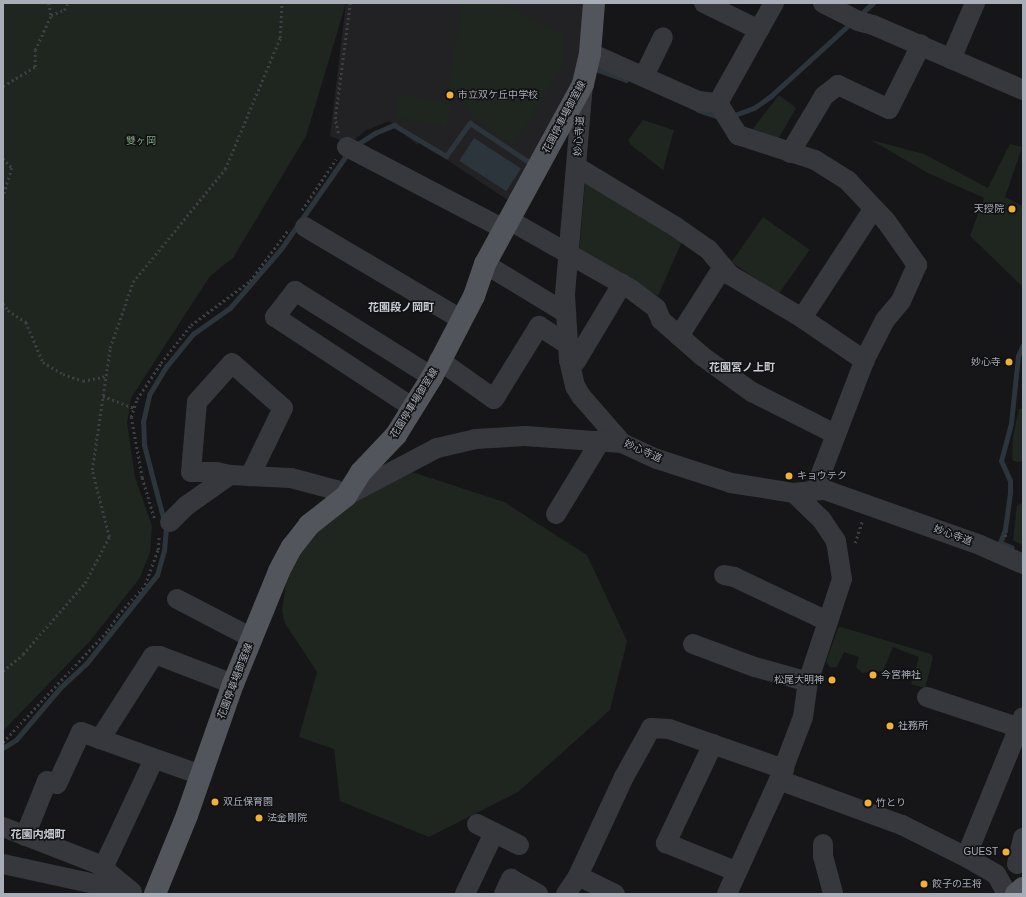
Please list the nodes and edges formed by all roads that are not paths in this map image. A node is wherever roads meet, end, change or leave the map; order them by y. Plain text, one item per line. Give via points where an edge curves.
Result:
1 (594, 3) edge
2 (704, 3) edge
3 (774, 3) edge
4 (823, 3) edge
5 (975, 3) edge
6 (759, 30) junction
7 (663, 37) dead end
8 (921, 45) junction
9 (951, 59) junction
10 (587, 67) junction
11 (644, 76) junction
12 (1023, 90) edge
13 (724, 113) junction
14 (350, 149) road end
15 (790, 153) junction
16 (577, 167) junction
17 (874, 208) junction
18 (299, 222) road end
19 (507, 225) junction
20 (570, 256) junction
21 (486, 264) junction
22 (723, 266) junction
23 (622, 284) junction
24 (566, 313) junction
25 (802, 318) junction
26 (462, 320) junction
27 (679, 336) junction
28 (367, 337) junction
29 (568, 351) junction
30 (865, 361) junction
31 (349, 365) junction
32 (436, 369) junction
33 (412, 407) junction
34 (835, 434) junction
35 (601, 440) junction
36 (622, 443) junction
37 (230, 475) junction
38 (250, 476) junction
39 (815, 489) junction
40 (794, 493) junction
41 (346, 496) junction
42 (556, 514) dead end
43 (162, 526) road end
44 (1023, 564) edge
45 (724, 575) dead end
46 (177, 599) dead end
47 (827, 621) junction
48 (252, 638) junction
49 (693, 644) dead end
50 (808, 682) junction
51 (234, 684) junction
52 (927, 697) dead end
53 (1022, 725) edge
54 (100, 738) junction
55 (713, 744) junction
56 (154, 759) junction
57 (781, 774) junction
58 (201, 775) junction
59 (3, 827) edge
60 (25, 836) junction
61 (1023, 838) edge
62 (824, 844) dead end
63 (519, 845) dead end
64 (966, 857) junction
65 (3, 864) edge
66 (1017, 864) dead end
67 (103, 868) junction
68 (736, 871) junction
69 (578, 876) junction
70 (1023, 888) edge
71 (135, 893) edge
72 (155, 894) edge
73 (465, 894) edge
74 (504, 894) edge
75 (538, 894) edge
76 (566, 894) edge
77 (615, 894) edge
78 (727, 894) edge
79 (833, 894) edge
80 (1007, 894) edge
81 (1016, 894) edge

1 - 10 main road, 花園停車場御室線
2 - 6 street
3 - 6 street
4 - 8 street via 852,18
5 - 9 street
6 - 13 street
7 - 11 street
8 - 9 street
8 - 15 street via 889,109 838,85 824,96
9 - 12 street
10 - 11 street
10 - 16 street, 妙心寺道
10 - 19 main road, 花園停車場御室線
11 - 13 street
13 - 15 street via 738,135
14 - 19 street
15 - 17 street via 815,160 848,181
16 - 20 street, 妙心寺道
16 - 22 street via 676,227 708,249
17 - 25 street
17 - 30 street via 907,248 917,265 901,301 885,320
18 - 26 street
19 - 20 street
19 - 21 main road, 花園停車場御室線
20 - 23 street
20 - 24 street, 妙心寺道
21 - 24 street
21 - 26 main road, 花園停車場御室線
22 - 25 street via 730,274
22 - 27 street
23 - 27 street via 656,308 661,320
23 - 29 street via 576,360
24 - 29 street, 妙心寺道
25 - 30 street
26 - 32 main road, 花園停車場御室線
27 - 34 street via 752,392
28 - 31 street
28 - 31 street via 295,291 276,317
28 - 32 street
29 - 32 street via 562,341 540,326 494,399
29 - 36 street, 妙心寺道 via 575,386
30 - 34 street
31 - 33 street
32 - 33 main road, 花園停車場御室線
33 - 41 main road, 花園停車場御室線 via 396,435 361,472
34 - 39 street
35 - 36 street
35 - 41 street via 506,437 451,444 408,462
35 - 42 street
36 - 40 street, 妙心寺道 via 657,459 732,483
37 - 38 street
37 - 38 street via 191,472 197,402 232,363 283,408
37 - 43 street
38 - 41 street via 291,478 336,490
39 - 40 street, 妙心寺道
39 - 44 street, 妙心寺道 via 868,503
40 - 47 street via 822,520 836,541 841,559 842,579
41 - 48 main road, 花園停車場御室線 via 310,525 292,547 265,601
45 - 47 street via 734,577
46 - 48 street
47 - 50 street
48 - 51 main road, 花園停車場御室線
49 - 50 street via 755,668
50 - 57 street via 803,717
51 - 54 street via 160,656 153,656
51 - 58 main road, 花園停車場御室線
52 - 53 street
53 - 64 street
54 - 56 street
54 - 60 street via 81,732 57,784 47,781
55 - 57 street
55 - 68 street via 666,843
55 - 69 street via 669,729 651,728 624,777
56 - 58 street
56 - 67 street
57 - 64 street via 902,825
57 - 68 street
58 - 72 main road, 花園停車場御室線
59 - 60 street
60 - 67 street
61 - 66 street
62 - 79 street via 823,856
63 - 73 street via 485,829
64 - 80 street via 996,874
65 - 71 street
67 - 71 street
68 - 78 street
69 - 76 street
69 - 77 street
70 - 81 main road
74 - 75 street via 511,880

